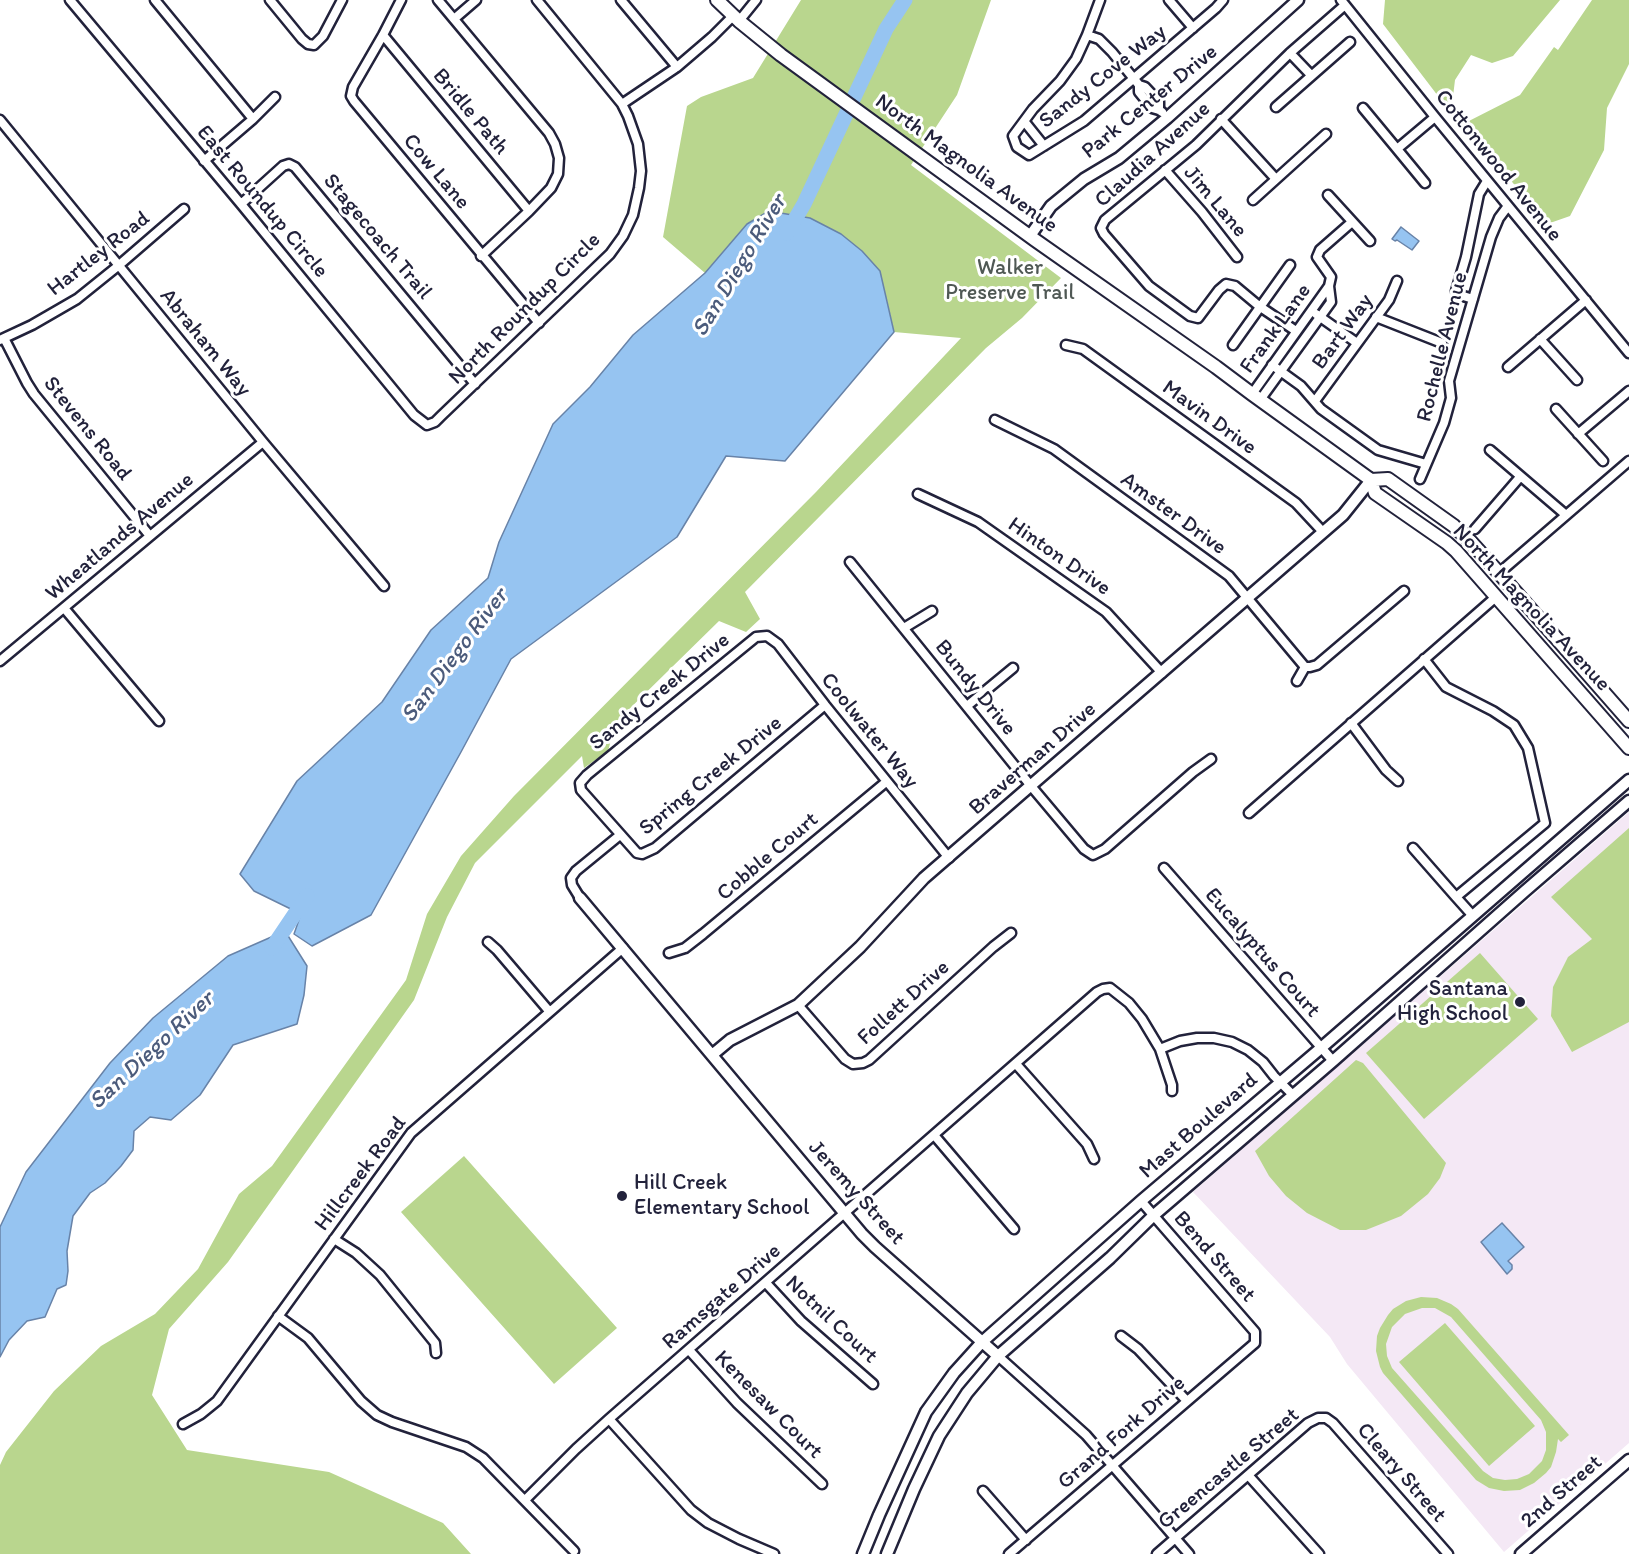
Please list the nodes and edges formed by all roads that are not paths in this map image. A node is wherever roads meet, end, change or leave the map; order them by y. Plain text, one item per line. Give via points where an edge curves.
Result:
1 (70, 0) edge
2 (155, 0) edge
3 (270, 0) edge
4 (342, 0) edge
5 (401, 0) edge
6 (438, 0) edge
7 (476, 0) edge
8 (537, 0) edge
9 (621, 0) edge
10 (717, 0) edge
11 (756, 0) edge
12 (1100, 0) edge
13 (1169, 0) edge
14 (1223, 0) edge
15 (1298, 0) edge
16 (1343, 3) edge
17 (736, 18) junction
18 (454, 19) junction
19 (1193, 28) junction
20 (383, 35) junction
21 (1087, 36) junction
22 (1350, 42) dead end
23 (1290, 53) junction
24 (677, 67) junction
25 (1311, 75) junction
26 (1136, 82) junction
27 (275, 97) dead end
28 (622, 104) junction
29 (1276, 106) dead end
30 (1363, 108) dead end
31 (1163, 114) junction
32 (1435, 117) junction
33 (253, 119) junction
34 (1221, 119) junction
35 (0, 120) edge
36 (1024, 121) junction
37 (1326, 134) dead end
38 (1044, 146) junction
39 (1398, 149) junction
40 (204, 161) junction
41 (1165, 170) junction
42 (1275, 178) junction
43 (1487, 181) junction
44 (1425, 183) dead end
45 (1328, 195) dead end
46 (1253, 200) dead end
47 (241, 204) junction
48 (1508, 206) junction
49 (184, 209) dead end
50 (529, 211) junction
51 (1352, 222) junction
52 (1030, 236) junction
53 (1370, 241) dead end
54 (481, 256) junction
55 (1237, 257) dead end
56 (1290, 265) dead end
57 (118, 266) junction
58 (1396, 281) dead end
59 (1329, 286) junction
60 (1473, 299) junction
61 (1586, 300) junction
62 (1259, 306) junction
63 (1311, 310) junction
64 (1320, 316) junction
65 (1376, 317) junction
66 (539, 323) junction
67 (1296, 331) junction
68 (2, 339) edge
69 (1540, 339) junction
70 (1357, 343) junction
71 (1442, 343) dead end
72 (1066, 345) dead end
73 (1233, 345) dead end
74 (1629, 353) edge
75 (1272, 365) junction
76 (1508, 367) dead end
77 (1280, 371) junction
78 (1577, 380) dead end
79 (475, 384) junction
80 (1629, 391) edge
81 (1256, 397) junction
82 (1315, 401) junction
83 (1556, 409) dead end
84 (995, 420) dead end
85 (427, 425) joint
86 (1578, 434) junction
87 (263, 442) junction
88 (1490, 450) dead end
89 (1629, 461) edge
90 (1603, 462) dead end
91 (1426, 464) junction
92 (1520, 477) junction
93 (1420, 479) dead end
94 (1371, 480) junction
95 (918, 494) dead end
96 (1566, 515) junction
97 (1475, 529) dead end
98 (1323, 532) junction
99 (150, 536) junction
100 (1447, 543) junction
101 (850, 562) dead end
102 (1499, 573) junction
103 (384, 586) dead end
104 (1404, 591) dead end
105 (1497, 596) junction
106 (1248, 599) junction
107 (64, 608) junction
108 (932, 610) dead end
109 (904, 628) junction
110 (756, 638) joint
111 (1424, 659) junction
112 (0, 661) edge
113 (1305, 666) junction
114 (1013, 668) dead end
115 (1162, 673) junction
116 (1297, 681) dead end
117 (825, 705) junction
118 (967, 706) junction
119 (159, 721) dead end
120 (1629, 721) edge
121 (1351, 723) junction
122 (1629, 748) edge
123 (1211, 759) dead end
124 (1629, 780) edge
125 (1398, 781) dead end
126 (886, 782) junction
127 (1031, 786) junction
128 (1629, 801) edge
129 (1249, 813) dead end
130 (620, 835) junction
131 (1413, 848) dead end
132 (949, 858) junction
133 (1164, 868) dead end
134 (1456, 897) junction
135 (580, 898) joint
136 (1473, 916) junction
137 (1011, 933) dead end
138 (488, 942) dead end
139 (623, 948) junction
140 (669, 953) dead end
141 (798, 1005) junction
142 (549, 1011) junction
143 (1322, 1048) junction
144 (1160, 1049) junction
145 (712, 1055) junction
146 (1333, 1061) junction
147 (1016, 1064) junction
148 (1280, 1082) junction
149 (1172, 1091) dead end
150 (1293, 1095) junction
151 (934, 1135) junction
152 (1094, 1159) dead end
153 (1142, 1201) junction
154 (844, 1214) junction
155 (1154, 1215) junction
156 (1014, 1229) dead end
157 (334, 1239) junction
158 (766, 1283) junction
159 (278, 1316) junction
160 (1121, 1336) dead end
161 (1256, 1338) joint
162 (982, 1342) junction
163 (689, 1350) junction
164 (436, 1353) dead end
165 (998, 1356) junction
166 (873, 1384) dead end
167 (1187, 1401) junction
168 (1326, 1418) joint
169 (609, 1419) junction
170 (183, 1424) dead end
171 (1629, 1460) edge
172 (1113, 1465) junction
173 (1248, 1475) junction
174 (822, 1484) dead end
175 (983, 1491) dead end
176 (525, 1500) junction
177 (1175, 1538) junction
178 (1026, 1540) junction
179 (574, 1551) dead end
180 (774, 1554) edge
181 (863, 1554) edge
182 (887, 1554) edge
183 (1009, 1554) edge
184 (1157, 1554) edge
185 (1189, 1554) edge
186 (1319, 1554) edge
187 (1448, 1554) edge
188 (1521, 1554) edge

1 - 40 street, East Roundup Circle
2 - 33 street
3 - 4 street via 302,39 314,45
5 - 20 street
6 - 18 street
7 - 18 street
8 - 28 street, North Roundup Circle
9 - 24 street
10 - 17 main road, North Magnolia Avenue
11 - 17 street
12 - 21 street
13 - 19 street
14 - 19 street, Sandy Cove Way
15 - 31 street, Park Center Drive
16 - 23 street, Claudia Avenue
16 - 32 street, Cottonwood Avenue
17 - 24 street
17 - 52 main road, North Magnolia Avenue
18 - 50 street via 555,144 558,174 551,188
19 - 26 street, Sandy Cove Way
20 - 50 street, Bridle Path
20 - 54 street, Cow Lane via 351,96
21 - 26 street via 1099,39
21 - 36 street via 1060,81
22 - 25 street
23 - 25 street
23 - 34 street, Claudia Avenue
24 - 28 street
25 - 29 street
26 - 31 street via 1159,102
26 - 38 street, Sandy Cove Way
27 - 33 street
28 - 66 street, North Roundup Circle via 638,144 641,171 633,215 610,254
30 - 39 street
31 - 52 street, Park Center Drive via 1119,158 1084,179 1051,206
32 - 39 street
32 - 43 street, Cottonwood Avenue
33 - 40 street
34 - 41 street, Claudia Avenue
34 - 42 street
35 - 57 street, Abraham Way
36 - 38 street
36 - 38 street, Sandy Cove Way via 1013,136 1017,147 1029,155
37 - 42 street
39 - 44 street
40 - 47 street, East Roundup Circle
41 - 55 street, Jim Lane
41 - 62 street, Claudia Avenue via 1105,220 1101,228 1104,234 1149,286 1190,316 1198,318 1226,284 1235,286
42 - 46 street
43 - 48 street, Cottonwood Avenue
43 - 60 street via 1479,194 1456,291
45 - 51 street
47 - 79 street, Stagecoach Trail via 283,166 295,167
47 - 85 street, East Roundup Circle via 414,415
48 - 60 street, Rochelle Avenue via 1491,237
48 - 61 street, Cottonwood Avenue
49 - 57 street, Hartley Road
50 - 54 street
51 - 53 street
51 - 59 street, Frank Lane via 1317,256 1331,277
52 - 81 main road, North Magnolia Avenue
54 - 66 street, Cow Lane
56 - 62 street
57 - 68 street, Hartley Road via 77,298
57 - 87 street, Abraham Way
58 - 65 street, Bart Way via 1389,300
59 - 63 street, Frank Lane
59 - 64 street, Frank Lane via 1331,302
60 - 91 street, Rochelle Avenue via 1449,381 1451,398 1444,423
61 - 69 street
61 - 74 street, Cottonwood Avenue
62 - 67 street, Claudia Avenue
62 - 73 street
63 - 64 street
63 - 67 street, Frank Lane
64 - 70 street
64 - 77 street, Frank Lane
65 - 70 street, Bart Way
65 - 71 street
66 - 79 street, North Roundup Circle
67 - 75 street, Frank Lane
68 - 99 street, Stevens Road via 34,394
69 - 76 street
69 - 78 street
70 - 82 street, Bart Way
72 - 98 street, Mavin Drive via 1083,349 1296,503
75 - 77 street
75 - 81 street, Frank Lane
77 - 81 street, Frank Lane
77 - 82 street
79 - 85 street, North Roundup Circle
80 - 86 street
81 - 94 main road, North Magnolia Avenue
82 - 91 street via 1378,450
83 - 86 street
84 - 106 street, Amster Drive via 1061,454 1229,576
86 - 90 street
87 - 99 street, Wheatlands Avenue
87 - 103 street, Abraham Way
88 - 92 street
89 - 96 street
91 - 93 street, Rochelle Avenue
92 - 96 street
92 - 97 street
94 - 98 street, Braverman Drive via 1343,515
94 - 100 main road, North Magnolia Avenue via 1375,493
94 - 102 main road, North Magnolia Avenue via 1388,479 1418,499 1472,542
95 - 115 street, Hinton Drive via 978,522 1106,612
96 - 102 street
98 - 106 street, Braverman Drive
99 - 107 street, Wheatlands Avenue
100 - 102 main road via 1457,544 1490,576
100 - 105 main road, North Magnolia Avenue
101 - 109 street, Bundy Drive
102 - 120 main road, North Magnolia Avenue
104 - 113 street via 1317,665
105 - 111 street
105 - 122 main road, North Magnolia Avenue
106 - 113 street, Amster Drive
106 - 115 street, Braverman Drive
107 - 112 street, Wheatlands Avenue
107 - 119 street
108 - 109 street
109 - 118 street, Bundy Drive
110 - 117 street, Coolwater Way via 767,636 778,644
110 - 130 street, Sandy Creek Drive via 580,783 581,790
111 - 121 street
111 - 134 street via 1446,687 1514,725 1528,748 1545,823
113 - 116 street
114 - 118 street
115 - 127 street, Braverman Drive
117 - 126 street, Coolwater Way
117 - 130 street, Spring Creek Drive via 655,848 637,853
118 - 127 street, Bundy Drive
121 - 125 street
121 - 129 street
123 - 127 street, Bundy Drive via 1093,855
124 - 136 street, Mast Boulevard
126 - 132 street, Coolwater Way
126 - 140 street, Cobble Court via 703,934 685,948
127 - 132 street, Braverman Drive
128 - 146 street, Mast Boulevard
130 - 135 street, Jeremy Street via 571,878
131 - 134 street
132 - 141 street, Braverman Drive
133 - 143 street, Eucalyptus Court
134 - 136 street
135 - 139 street, Jeremy Street
136 - 143 street, Mast Boulevard
137 - 141 street, Follett Drive via 862,1063 853,1064 845,1059
138 - 142 street
139 - 142 street, Hillcreek Road
139 - 145 street, Jeremy Street
141 - 145 street, Braverman Drive via 730,1040
142 - 157 street, Hillcreek Road via 411,1133
143 - 146 street, Eucalyptus Court
143 - 148 street, Mast Boulevard
144 - 147 street, Ramsgate Drive via 1129,1003 1110,988 1103,988
144 - 148 street via 1197,1038 1232,1042 1263,1062
144 - 149 street
145 - 154 street, Jeremy Street
146 - 150 street, Mast Boulevard
147 - 151 street, Ramsgate Drive
147 - 152 street via 1087,1144
148 - 150 street
148 - 153 street, Mast Boulevard
150 - 155 street, Mast Boulevard
151 - 154 street, Ramsgate Drive
151 - 156 street
153 - 155 street, Bend Street
153 - 162 street, Mast Boulevard
154 - 158 street, Ramsgate Drive
154 - 162 street, Jeremy Street via 875,1247
155 - 161 street, Bend Street via 1255,1332
155 - 165 street, Mast Boulevard
157 - 159 street, Hillcreek Road
157 - 164 street via 380,1275 435,1343
158 - 163 street, Ramsgate Drive
158 - 166 street, Notnil Court via 801,1321
159 - 170 street, Hillcreek Road via 217,1401
159 - 176 street via 308,1338 377,1415 466,1447 483,1458
160 - 167 street
161 - 167 street, Grand Fork Drive via 1248,1350
162 - 165 street, Jeremy Street
162 - 181 street, Mast Boulevard via 926,1412
163 - 169 street, Ramsgate Drive
163 - 174 street, Kenesaw Court via 736,1403
165 - 172 street, Jeremy Street via 1086,1435
165 - 182 street, Mast Boulevard via 939,1436
167 - 172 street, Grand Fork Drive
168 - 173 street, Greencastle Street via 1308,1423
168 - 187 street, Cleary Street
169 - 176 street, Ramsgate Drive
169 - 180 street via 691,1510 708,1523
171 - 188 street, 2nd Street
172 - 177 street, Jeremy Street
172 - 178 street, Grand Fork Drive
173 - 177 street, Greencastle Street
173 - 186 street
175 - 178 street
176 - 179 street
177 - 184 street, Greencastle Street
177 - 185 street, Jeremy Street
178 - 183 street, Grand Fork Drive

